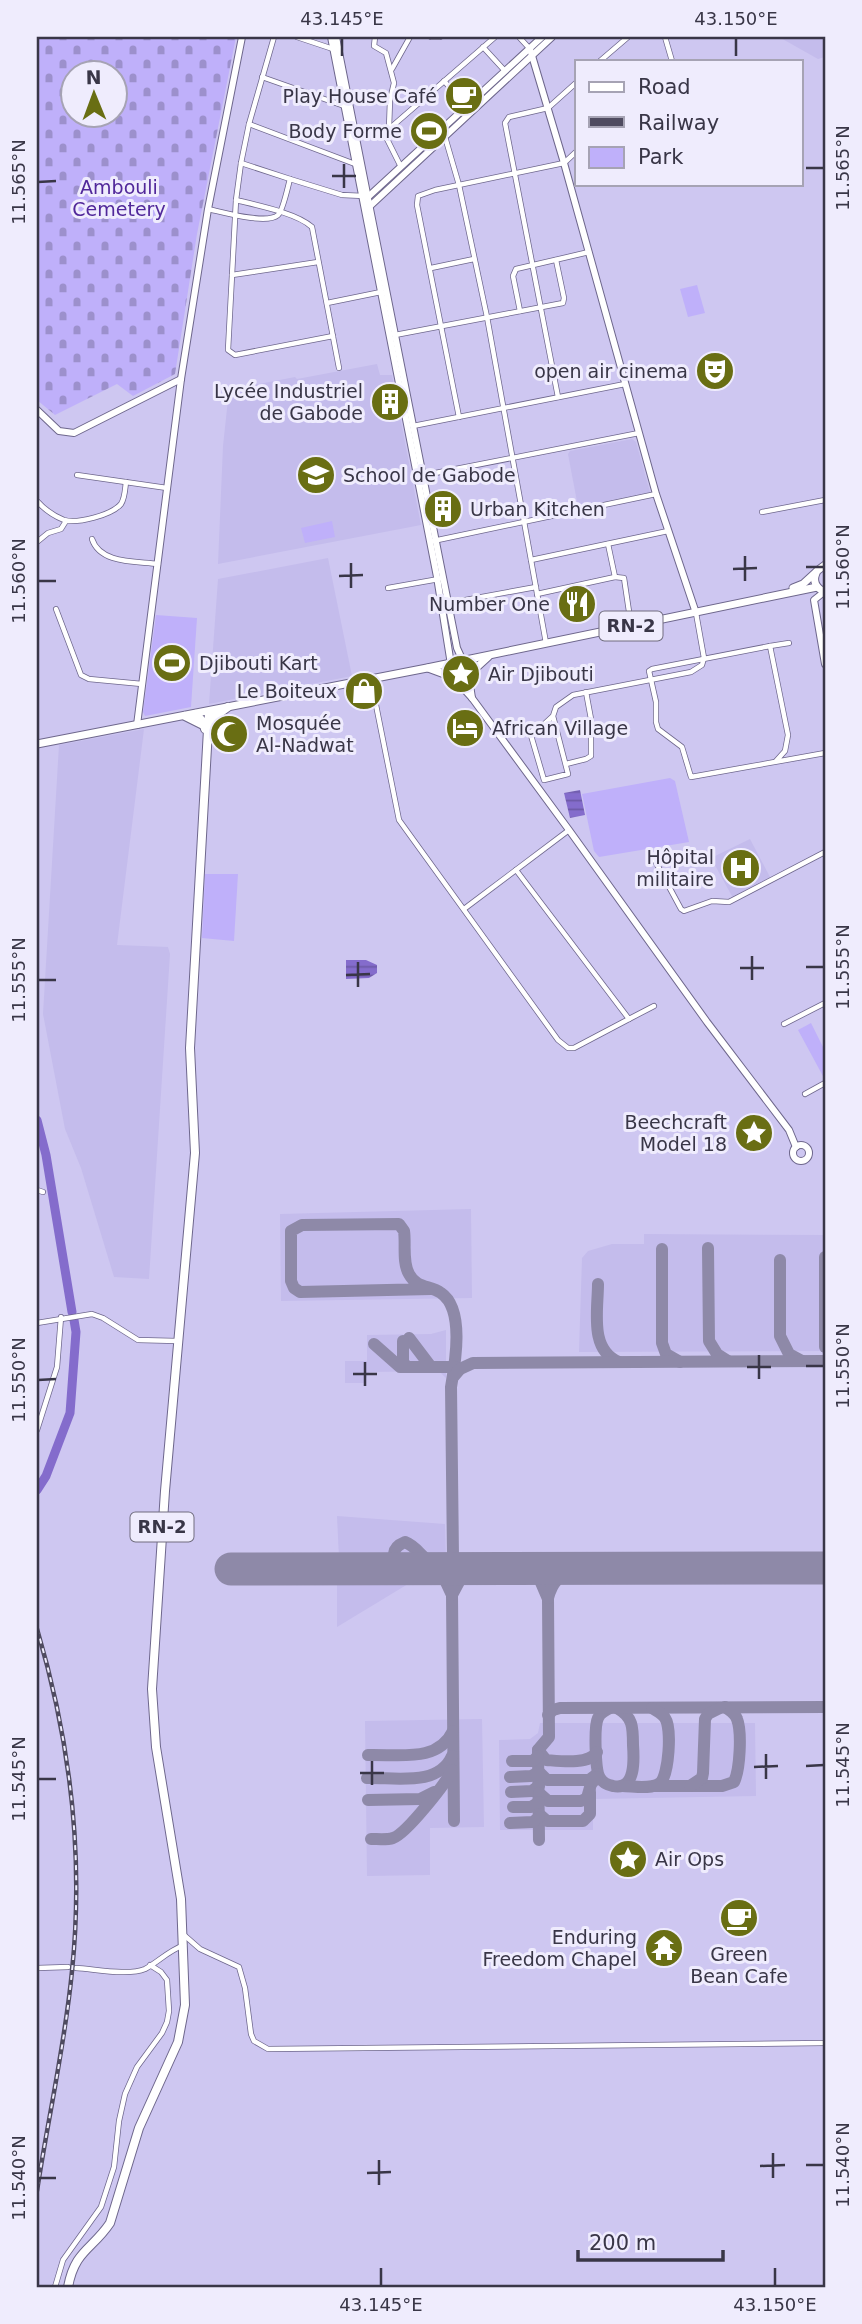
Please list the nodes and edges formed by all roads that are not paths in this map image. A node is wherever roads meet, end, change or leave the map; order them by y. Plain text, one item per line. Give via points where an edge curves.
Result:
1 (242, 37) edge
2 (274, 37) edge
3 (297, 37) edge
4 (334, 37) edge
5 (375, 37) edge
6 (410, 37) edge
7 (431, 37) edge
8 (440, 37) edge
9 (495, 37) edge
10 (519, 37) edge
11 (542, 37) edge
12 (552, 37) edge
13 (628, 37) edge
14 (665, 37) edge
15 (483, 47) junction
16 (335, 50) junction
17 (531, 52) junction
18 (601, 60) edge
19 (671, 60) edge
20 (391, 70) junction
21 (506, 72) junction
22 (262, 77) junction
23 (444, 81) junction
24 (575, 84) edge
25 (468, 107) junction
26 (348, 108) junction
27 (548, 108) junction
28 (249, 124) junction
29 (389, 129) junction
30 (444, 133) junction
31 (575, 153) edge
32 (241, 163) junction
33 (564, 163) junction
34 (355, 164) junction
35 (401, 168) junction
36 (515, 174) junction
37 (290, 179) junction
38 (366, 183) junction
39 (459, 185) junction
40 (377, 189) junction
41 (360, 195) junction
42 (369, 197) junction
43 (236, 200) junction
44 (366, 205) junction
45 (208, 209) junction
46 (280, 213) junction
47 (235, 215) junction
48 (589, 252) junction
49 (474, 259) junction
50 (556, 260) junction
51 (318, 262) junction
52 (533, 264) junction
53 (431, 268) junction
54 (232, 275) junction
55 (383, 291) junction
56 (327, 303) junction
57 (541, 307) junction
58 (520, 311) junction
59 (487, 317) junction
60 (442, 326) junction
61 (394, 335) junction
62 (333, 336) junction
63 (339, 368) dead end
64 (181, 379) junction
65 (625, 384) junction
66 (558, 397) junction
67 (504, 408) junction
68 (37, 410) edge
69 (458, 417) junction
70 (409, 427) junction
71 (639, 433) junction
72 (513, 459) junction
73 (77, 475) dead end
74 (419, 476) junction
75 (126, 482) junction
76 (167, 488) junction
77 (656, 494) junction
78 (825, 499) edge
79 (37, 501) edge
80 (762, 512) dead end
81 (66, 521) junction
82 (525, 522) junction
83 (668, 531) junction
84 (93, 540) dead end
85 (432, 541) junction
86 (37, 542) edge
87 (608, 544) junction
88 (531, 560) junction
89 (158, 564) junction
90 (825, 565) edge
91 (815, 573) junction
92 (615, 577) junction
93 (440, 578) junction
94 (536, 587) junction
95 (388, 588) dead end
96 (819, 590) edge
97 (537, 594) junction
98 (771, 597) junction
99 (815, 597) joint
100 (449, 603) junction
101 (57, 609) dead end
102 (696, 613) junction
103 (825, 615) edge
104 (817, 621) junction
105 (631, 626) junction
106 (546, 643) junction
107 (789, 643) dead end
108 (771, 646) junction
109 (491, 654) junction
110 (704, 659) junction
111 (462, 661) junction
112 (451, 663) junction
113 (825, 664) edge
114 (427, 668) junction
115 (370, 679) junction
116 (470, 680) junction
117 (650, 680) junction
118 (457, 682) junction
119 (143, 684) junction
120 (586, 692) junction
121 (472, 698) junction
122 (228, 707) junction
123 (209, 712) junction
124 (196, 714) junction
125 (186, 716) junction
126 (553, 716) junction
127 (137, 725) junction
128 (206, 733) junction
129 (37, 743) edge
130 (825, 753) edge
131 (776, 761) junction
132 (566, 764) junction
133 (569, 830) junction
134 (825, 852) edge
135 (653, 857) dead end
136 (516, 870) junction
137 (464, 909) junction
138 (825, 1003) edge
139 (654, 1006) dead end
140 (629, 1018) junction
141 (784, 1024) dead end
142 (825, 1083) edge
143 (805, 1094) dead end
144 (789, 1130) junction
145 (806, 1146) junction
146 (796, 1147) junction
147 (37, 1190) edge
148 (43, 1192) dead end
149 (61, 1317) junction
150 (37, 1322) edge
151 (177, 1341) junction
152 (37, 1430) edge
153 (184, 1935) junction
154 (184, 1945) junction
155 (150, 1965) junction
156 (68, 1967) dead end
157 (37, 1968) edge
158 (76, 1968) dead end
159 (825, 2043) edge
160 (55, 2287) edge
161 (68, 2287) edge

1 - 45 street
2 - 22 street
3 - 16 street
4 - 16 street
5 - 20 street via 374,46 386,53
6 - 20 street
7 - 8 street
9 - 15 street
10 - 17 street
11 - 17 street
12 - 17 street
13 - 18 street
14 - 19 street
15 - 21 street
15 - 23 street
16 - 26 street
17 - 21 street
17 - 27 street
17 - 30 street
20 - 29 street
21 - 25 street
22 - 26 street
22 - 28 street
23 - 25 street
23 - 29 street
24 - 27 street
25 - 30 street
26 - 34 street
26 - 38 street
27 - 33 street
27 - 36 street via 506,119
28 - 32 street
28 - 34 street
29 - 35 street via 387,139
30 - 35 street
30 - 39 street
30 - 44 street
31 - 33 street
32 - 37 street
32 - 43 street
33 - 36 street
33 - 48 street
34 - 41 street
35 - 40 street
36 - 39 street
36 - 52 street
37 - 41 street via 342,195
37 - 46 street
38 - 40 street
38 - 42 street
39 - 49 street
39 - 53 street via 422,194 417,200
40 - 42 street
41 - 42 street
41 - 44 street
42 - 44 street
43 - 46 street
43 - 47 street
44 - 55 street
45 - 47 street
45 - 64 street
46 - 47 street via 270,218
46 - 51 street via 310,224
47 - 54 street
48 - 50 street
48 - 65 street
49 - 53 street
49 - 59 street
50 - 52 street
50 - 57 street via 564,301
51 - 54 street
51 - 56 street
52 - 57 street
52 - 58 street via 514,272
53 - 60 street
54 - 62 street via 231,354
55 - 56 street
55 - 61 street
55 - 70 street
56 - 62 street
57 - 58 street
57 - 66 street
58 - 59 street
59 - 60 street
59 - 67 street
60 - 61 street
60 - 69 street
61 - 70 street
62 - 63 street
64 - 68 street via 74,433 59,431
64 - 76 street
65 - 66 street
65 - 71 street
66 - 67 street
67 - 69 street
67 - 72 street
69 - 70 street
70 - 74 street
71 - 72 street
71 - 77 street
72 - 74 street
72 - 82 street
73 - 75 street
74 - 85 street
75 - 76 street
75 - 81 street via 123,500 113,511
76 - 89 street
77 - 82 street
77 - 83 street
78 - 80 street
79 - 81 street
81 - 86 street via 61,529
82 - 85 street
82 - 88 street
83 - 87 street
83 - 102 street
84 - 89 street via 107,556
85 - 93 street
87 - 88 street
87 - 92 street
88 - 94 street
89 - 119 street
90 - 91 main road, RN-2
91 - 96 main road
91 - 98 main road, RN-2 via 803,584
92 - 97 street
92 - 105 street via 624,578
93 - 95 street
93 - 100 street
93 - 112 street
94 - 97 street
94 - 100 street
96 - 98 main road, RN-2
96 - 99 main road
97 - 106 street
98 - 102 main road, RN-2
99 - 104 street
100 - 111 street
101 - 119 street via 81,675
102 - 105 main road, RN-2
102 - 110 street
103 - 104 street
104 - 113 street
105 - 106 main road, RN-2
106 - 109 main road, RN-2
107 - 108 street
108 - 110 street
108 - 131 street via 788,735 785,751
109 - 111 main road, RN-2
109 - 116 main road
110 - 117 street via 691,672
110 - 117 street via 652,669
111 - 112 main road, RN-2
111 - 116 street
112 - 114 main road, RN-2
112 - 118 street
114 - 115 main road, RN-2
114 - 118 main road
115 - 122 main road, RN-2
115 - 137 street via 399,820
116 - 121 street
117 - 120 street
117 - 131 street via 658,729 682,747 691,777
118 - 121 street
119 - 127 street
120 - 126 street via 564,699
120 - 132 street via 591,756
121 - 133 street
122 - 123 main road, RN-2
122 - 128 highway via 214,717
123 - 124 main road
123 - 128 highway, RN-2
124 - 125 main road
124 - 128 highway
125 - 127 main road
125 - 128 highway via 200,722
126 - 132 street
126 - 132 street via 530,732 544,780 568,774
127 - 129 main road
128 - 151 highway, RN-2 via 190,1048 195,1153
130 - 131 street
133 - 136 street
133 - 144 street
134 - 135 street via 729,902 712,901 684,911
136 - 137 street
136 - 140 street
137 - 140 street via 562,1045 575,1048
138 - 141 street
139 - 140 street
142 - 143 street
144 - 145 street
144 - 146 street
145 - 146 street
145 - 146 street via 809,1155 802,1161 794,1157
147 - 148 street
149 - 150 street
149 - 151 street via 92,1314 138,1340
149 - 152 street via 57,1367
151 - 153 highway, RN-2 via 152,1689
153 - 154 highway, RN-2
153 - 159 street via 200,1949 239,1967 251,2034 268,2049
154 - 155 street
154 - 161 highway, RN-2 via 185,2005 178,2042 138,2128 110,2223 80,2255
155 - 158 street via 123,1972
155 - 160 street via 167,1980 167,2022 125,2094 114,2167 101,2207 63,2260
156 - 157 street

